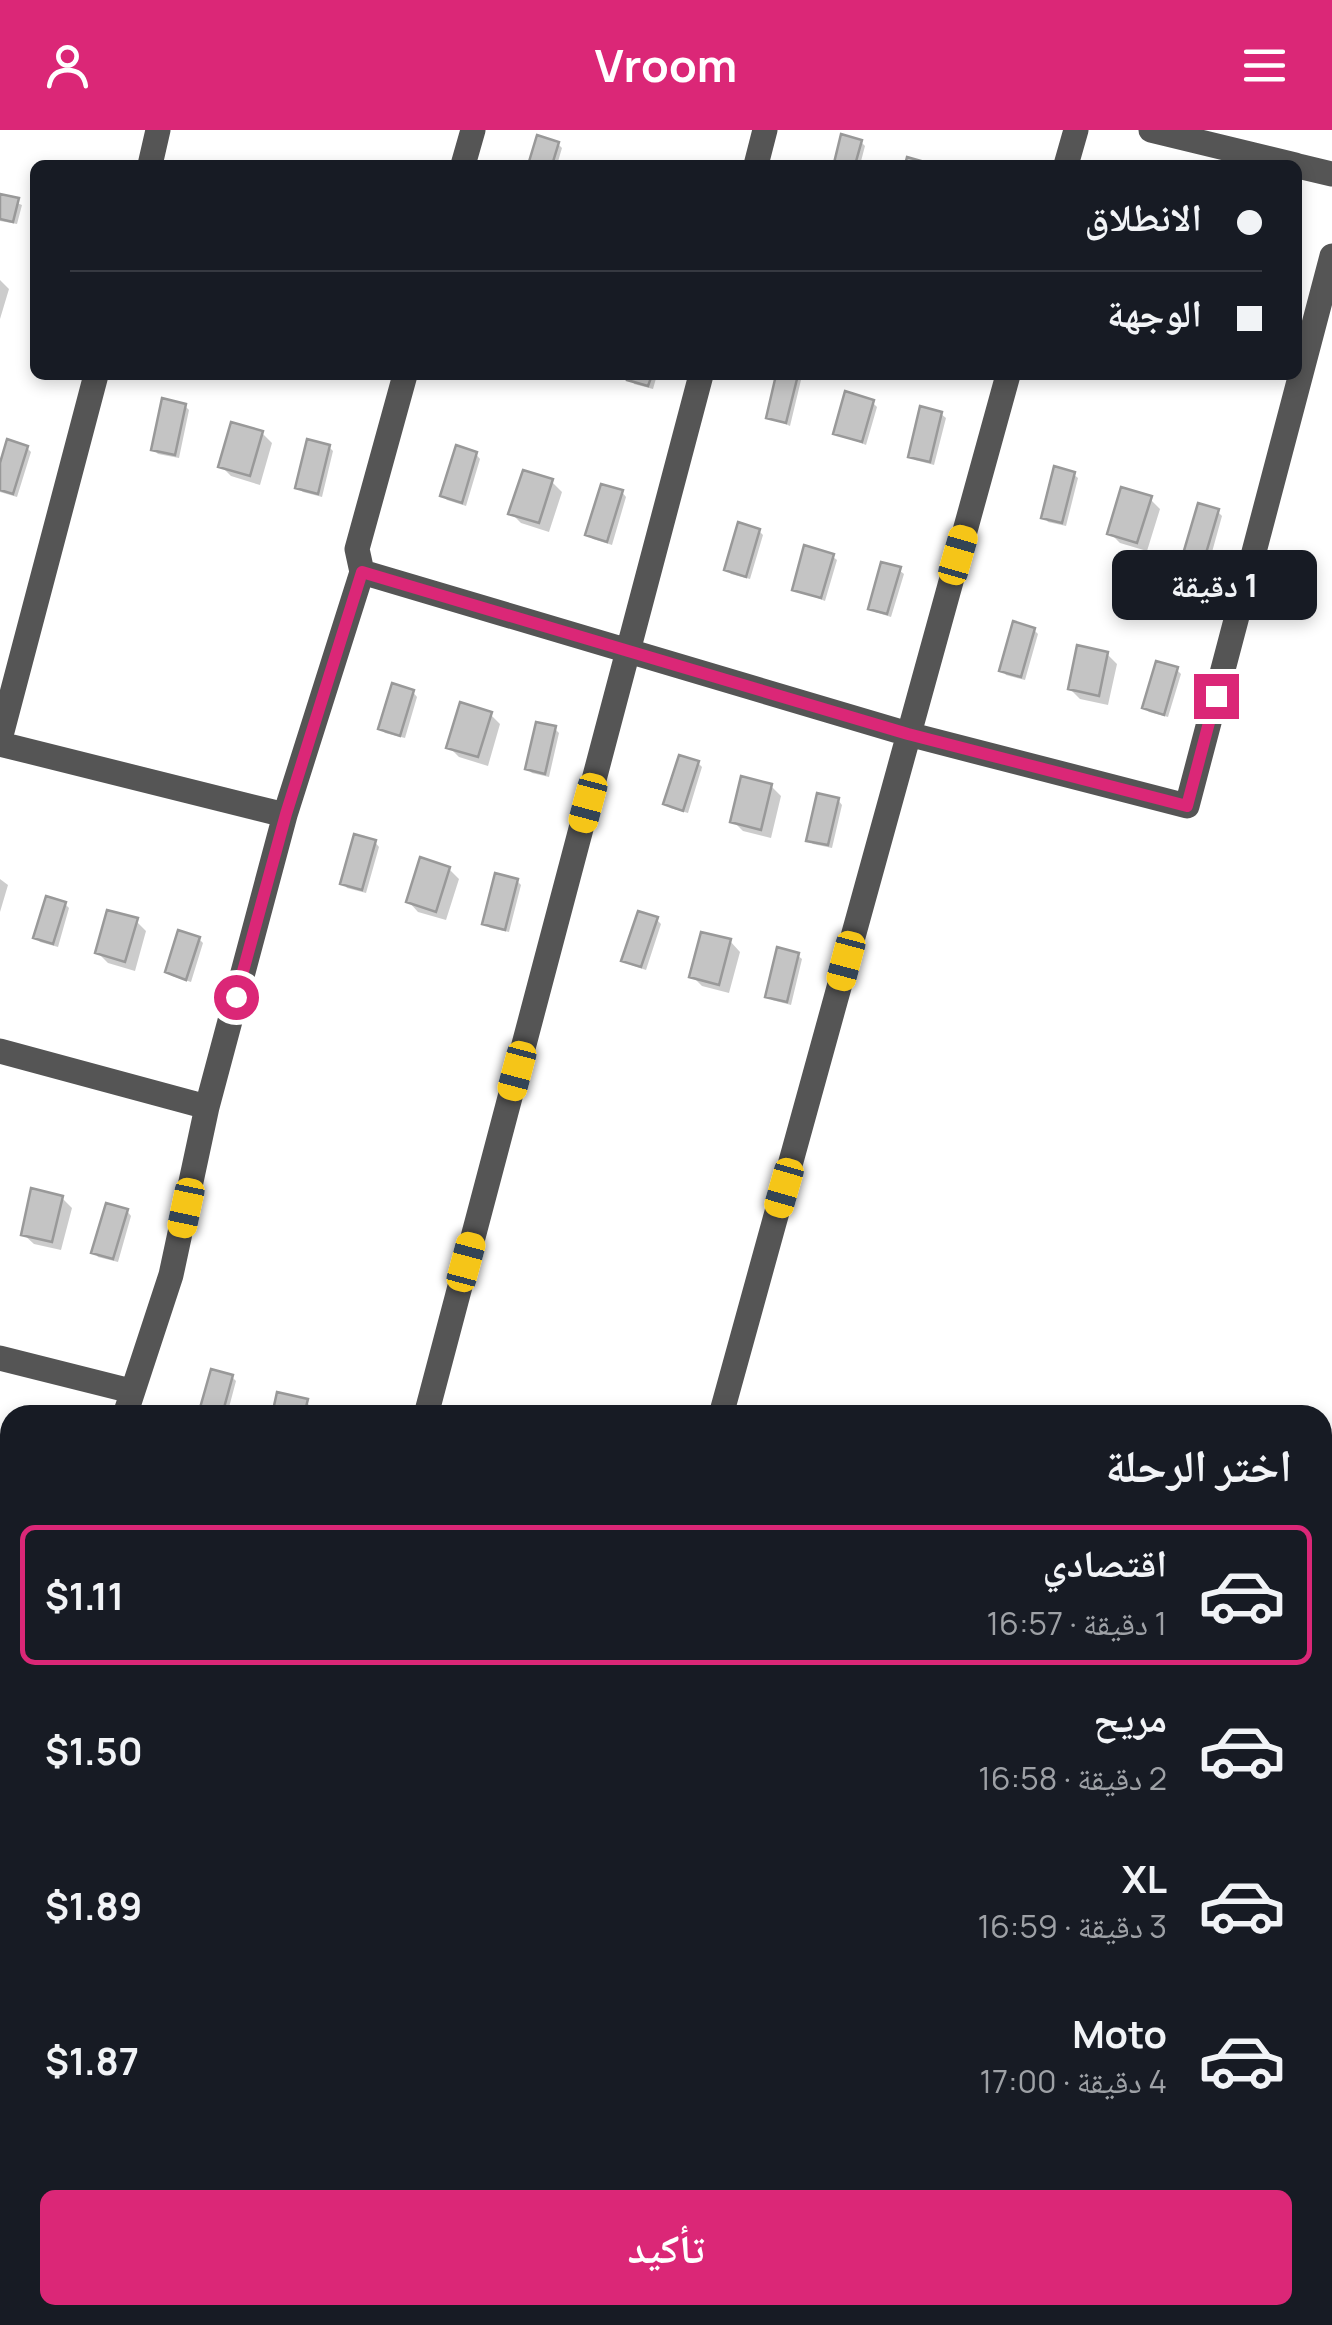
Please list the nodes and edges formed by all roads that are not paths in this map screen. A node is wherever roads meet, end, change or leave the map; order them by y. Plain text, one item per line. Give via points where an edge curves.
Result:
1 (158, 130) edge
2 (473, 130) edge
3 (765, 130) edge
4 (1076, 130) edge
5 (1152, 130) edge
6 (151, 160) edge
7 (465, 160) edge
8 (757, 160) edge
9 (1067, 160) edge
10 (1275, 160) edge
11 (1302, 166) edge
12 (1332, 174) edge
13 (1332, 256) edge
14 (1302, 370) edge
15 (95, 380) edge
16 (404, 380) edge
17 (700, 380) edge
18 (1007, 380) edge
19 (1299, 380) edge
20 (362, 572) junction
21 (628, 650) junction
22 (908, 734) junction
23 (0, 742) edge
24 (286, 814) junction
25 (0, 1052) edge
26 (207, 1107) junction
27 (0, 1358) edge
28 (128, 1403) edge
29 (429, 1405) edge
30 (724, 1405) edge

1 - 6 street
2 - 7 street
3 - 8 street
4 - 9 street
5 - 10 street
11 - 12 street
13 - 14 street
15 - 23 street
16 - 20 street via 357,548
17 - 21 street
18 - 22 street
19 - 22 street via 1187,806
20 - 21 street
20 - 24 street
21 - 22 street
21 - 29 street
22 - 30 street
23 - 24 street
24 - 26 street
25 - 26 street
26 - 28 street via 171,1275
27 - 28 street

